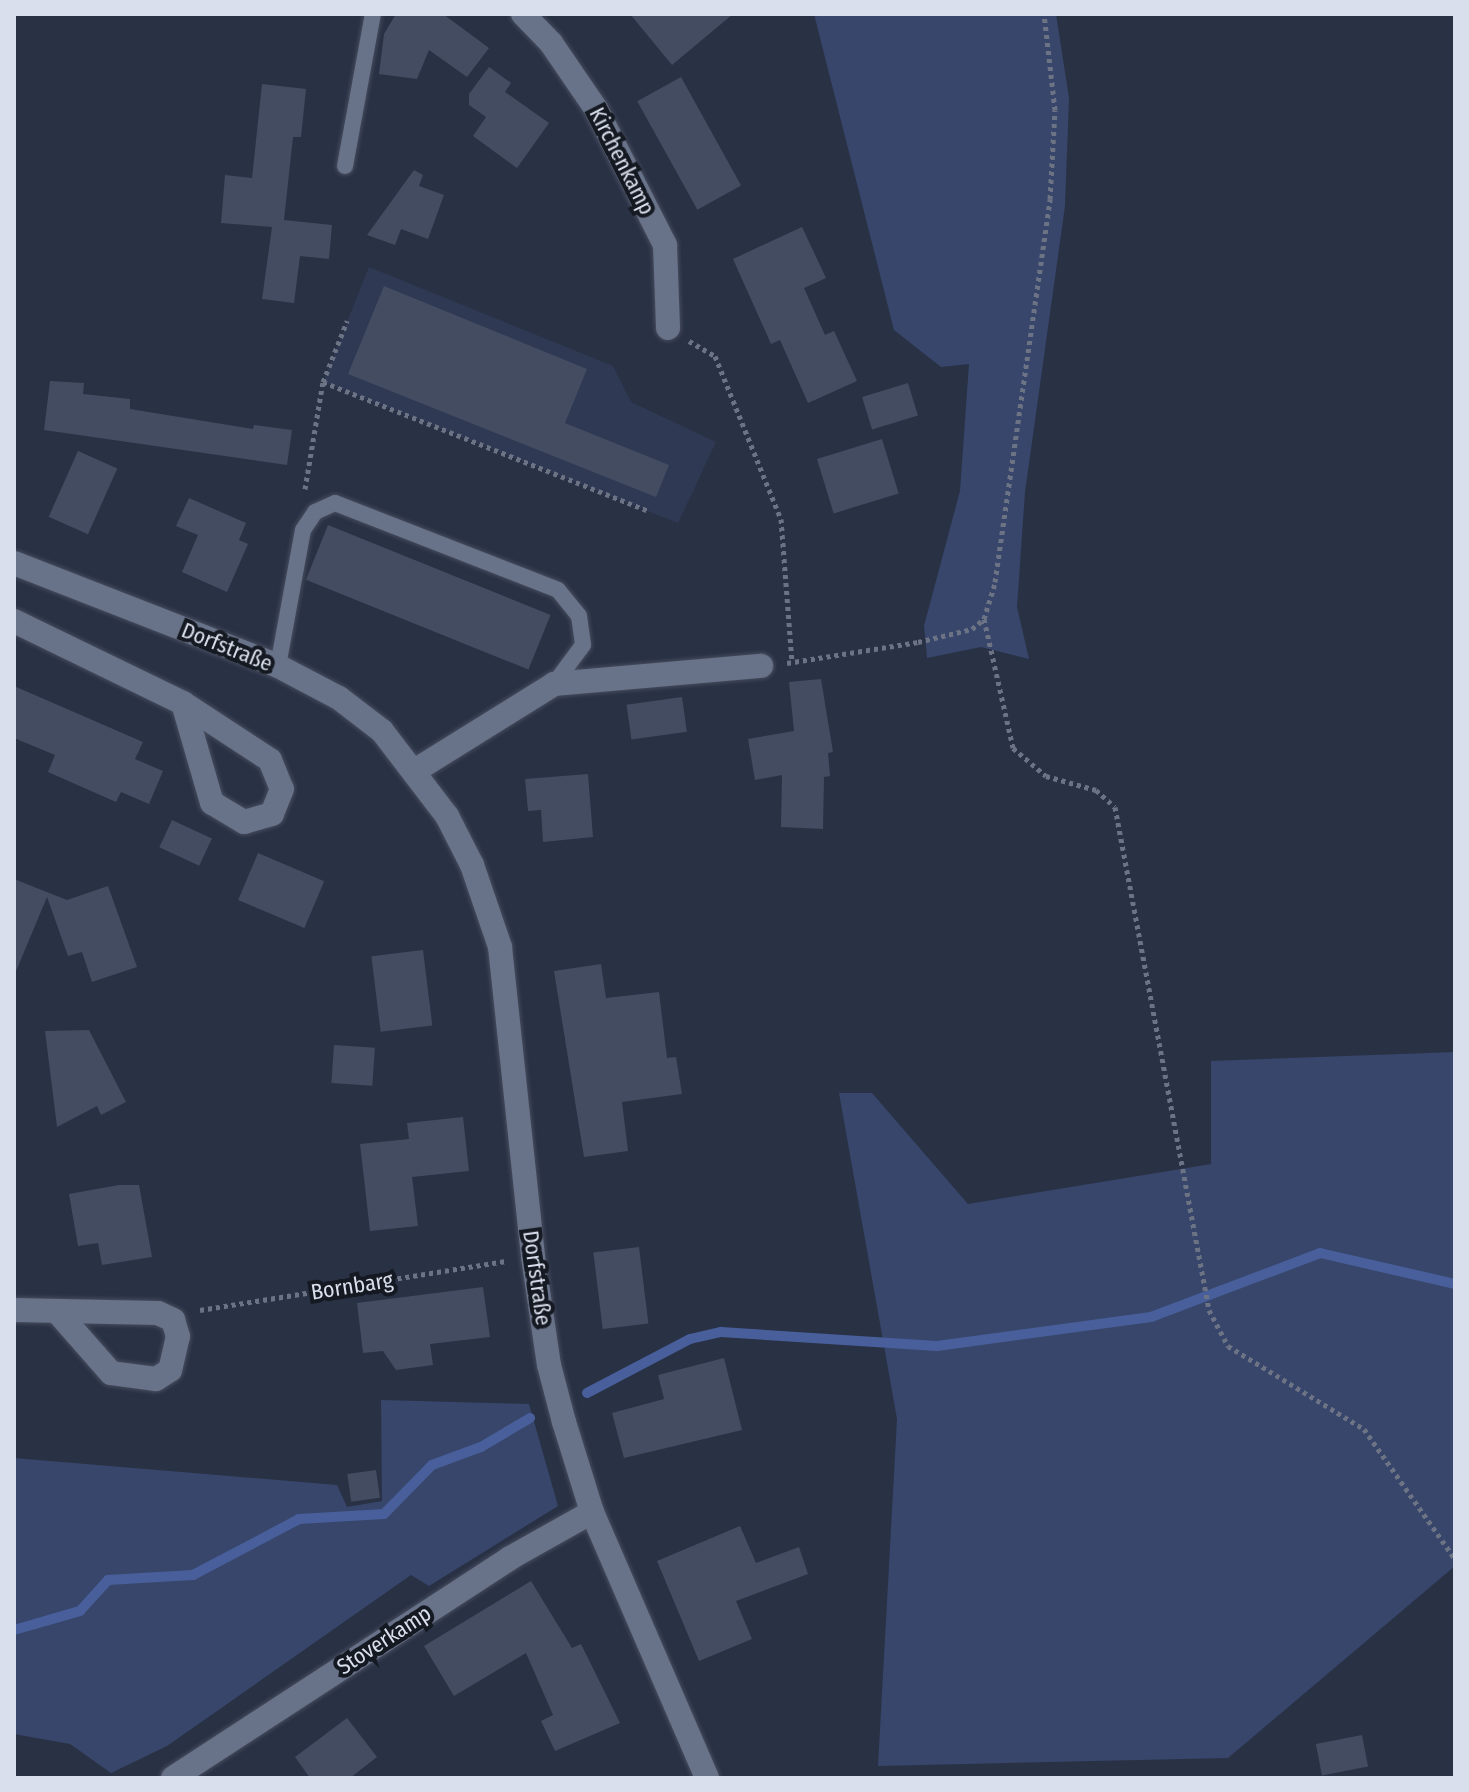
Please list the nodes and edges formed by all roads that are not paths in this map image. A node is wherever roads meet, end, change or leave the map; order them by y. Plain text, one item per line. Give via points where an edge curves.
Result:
1 (373, 14) edge
2 (523, 14) edge
3 (345, 166) dead end
4 (668, 328) road end
5 (14, 563) edge
6 (14, 621) edge
7 (278, 666) junction
8 (761, 666) road end
9 (554, 684) junction
10 (183, 703) junction
11 (416, 770) junction
12 (14, 1310) edge
13 (60, 1315) junction
14 (592, 1512) junction
15 (179, 1776) edge
16 (707, 1778) edge

1 - 3 lane
2 - 4 street, Kirchenkamp via 551,43 596,109 665,245
5 - 7 street, Dorfstraße
6 - 10 street
7 - 9 lane via 303,530 315,512 335,503 558,590 579,616 583,645
7 - 11 street, Dorfstraße via 339,698 382,731
8 - 9 street
9 - 11 street
10 - 10 street via 270,760 282,789 272,814 244,822 212,803
11 - 14 street, Dorfstraße via 472,865 500,947 549,1365
12 - 13 street
13 - 13 street via 111,1373 156,1379 170,1370 178,1336 173,1320 158,1313
14 - 15 street, Stoverkamp via 510,1558
14 - 16 street, Dorfstraße

